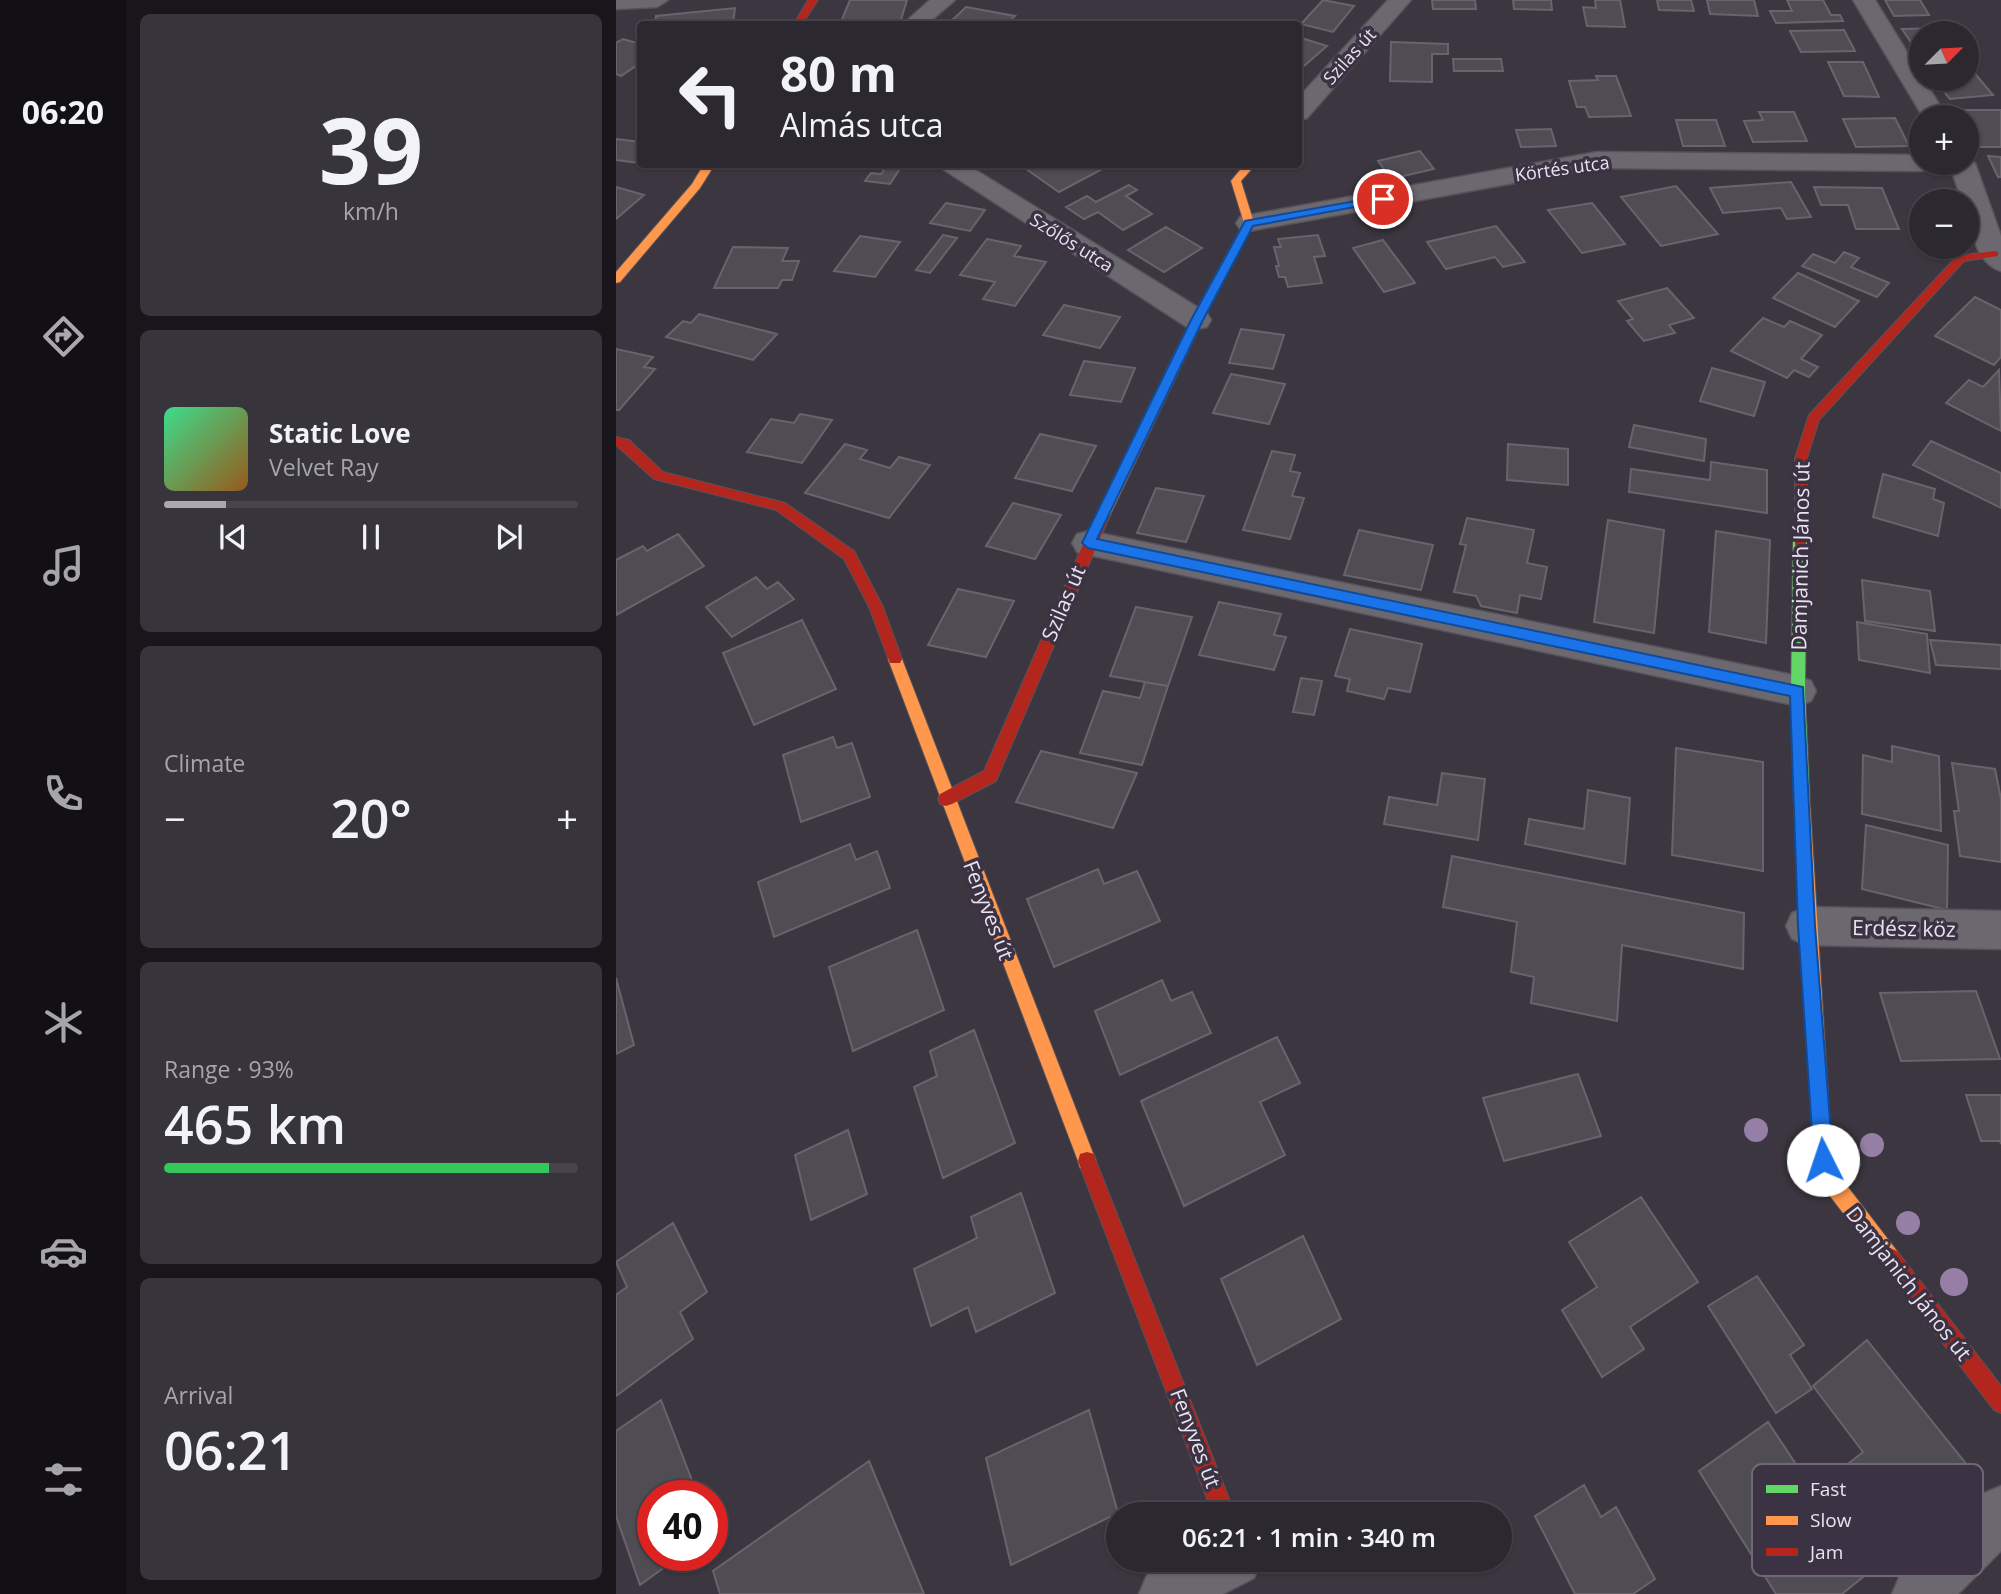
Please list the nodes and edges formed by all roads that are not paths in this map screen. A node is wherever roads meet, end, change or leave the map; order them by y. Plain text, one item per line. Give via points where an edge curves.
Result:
1 (657, 0) edge
2 (813, 0) edge
3 (944, 0) edge
4 (1400, 0) edge
5 (1864, 0) edge
6 (619, 4) edge
7 (801, 21) edge
8 (918, 21) edge
9 (1927, 105) edge
10 (1302, 109) edge
11 (1909, 163) edge
12 (707, 168) edge
13 (953, 168) edge
14 (1247, 168) edge
15 (1966, 175) edge
16 (1249, 223) junction
17 (1997, 258) edge
18 (616, 279) edge
19 (1197, 320) junction
20 (616, 441) edge
21 (1088, 543) junction
22 (1798, 691) junction
23 (946, 799) junction
24 (1807, 926) junction
25 (2001, 930) edge
26 (2001, 1403) edge
27 (1219, 1502) edge
28 (2001, 1513) edge
29 (1983, 1531) edge
30 (1209, 1572) edge
31 (1236, 1572) edge
32 (1937, 1576) edge
33 (1166, 1594) edge
34 (1238, 1594) edge
35 (1919, 1594) edge

1 - 6 street
2 - 7 street
3 - 8 street
4 - 10 street, Szilas út
5 - 9 street
11 - 16 street, Körtés utca via 1597,160
12 - 18 street
13 - 19 street, Szőlős utca
14 - 16 street via 1236,181
15 - 17 street, Damjanich János út
16 - 19 street, Szilas út
17 - 22 street, Damjanich János út via 1961,258 1813,418 1806,432 1801,458
19 - 21 street, Szilas út
20 - 23 street, Fenyves út via 659,476 780,506 849,555 877,607
21 - 22 street
21 - 23 street, Szilas út via 990,776
22 - 24 street, Damjanich János út
23 - 27 street, Fenyves út
24 - 25 street, Erdész köz
24 - 26 street, Damjanich János út via 1823,1160 1836,1189
28 - 29 street
30 - 33 street
31 - 34 street
32 - 35 street

